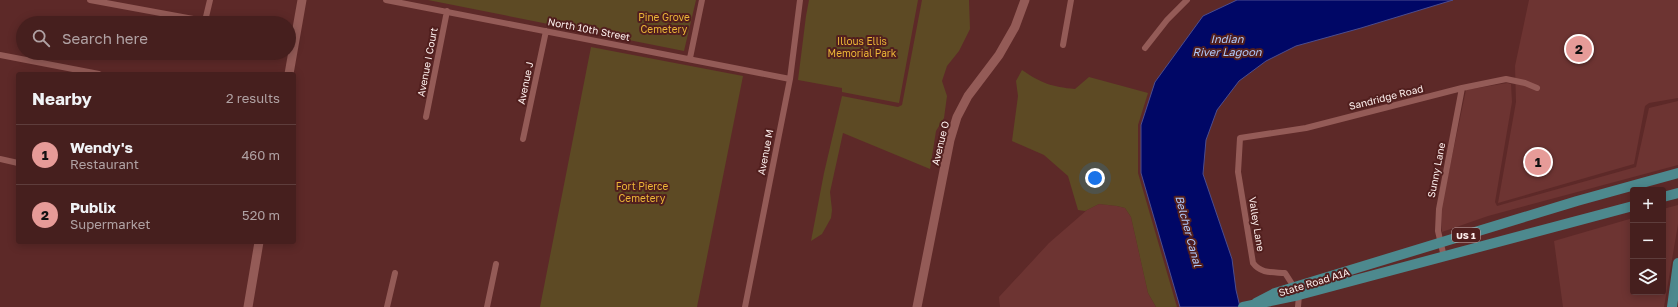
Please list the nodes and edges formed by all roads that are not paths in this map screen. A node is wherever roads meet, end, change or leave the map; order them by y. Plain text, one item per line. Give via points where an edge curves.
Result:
1 (90, 0) edge
2 (210, 0) edge
3 (302, 0) edge
4 (386, 0) edge
5 (702, 0) edge
6 (800, 0) edge
7 (1024, 0) edge
8 (1071, 0) edge
9 (1187, 0) edge
10 (109, 2) edge
11 (403, 2) edge
12 (447, 11) junction
13 (180, 16) edge
14 (206, 16) edge
15 (296, 22) edge
16 (546, 31) junction
17 (1063, 45) dead end
18 (1145, 48) dead end
19 (0, 55) edge
20 (16, 58) edge
21 (690, 58) junction
22 (26, 60) edge
23 (290, 60) edge
24 (89, 72) edge
25 (289, 72) edge
26 (790, 78) junction
27 (1462, 88) junction
28 (1537, 88) dead end
29 (426, 117) dead end
30 (1240, 138) joint
31 (523, 139) dead end
32 (0, 159) edge
33 (16, 163) edge
34 (1678, 173) edge
35 (1678, 192) edge
36 (1666, 196) edge
37 (1630, 207) edge
38 (1440, 243) junction
39 (259, 244) edge
40 (1444, 257) junction
41 (1678, 263) edge
42 (496, 264) dead end
43 (395, 273) dead end
44 (1296, 291) junction
45 (248, 307) edge
46 (387, 307) edge
47 (487, 307) edge
48 (745, 307) edge
49 (918, 307) edge
50 (1243, 307) edge
51 (1298, 307) edge
52 (1672, 307) edge

1 - 10 street
2 - 14 street
3 - 15 street
4 - 11 street, North 10th Street
5 - 21 street
6 - 26 street, Avenue M
7 - 49 street, Avenue O via 1014,27 999,55 968,96 957,117 950,140
8 - 17 street
9 - 18 street
10 - 13 street
11 - 12 street, North 10th Street
12 - 16 street, North 10th Street
12 - 29 street, Avenue I Court
16 - 21 street, North 10th Street
16 - 31 street, Avenue J
19 - 20 street
21 - 26 street, North 10th Street
22 - 24 street
23 - 25 street
26 - 48 street, Avenue M
27 - 28 street, Sandridge Road via 1506,79
27 - 30 street, Sandridge Road via 1306,128
27 - 38 street, Sunny Lane via 1439,209
30 - 44 street, Valley Lane via 1238,172 1253,263 1261,271 1284,273
32 - 33 street
34 - 38 main road, State Road A1A / US 1
35 - 36 main road
37 - 40 main road, State Road A1A / US 1
38 - 40 street, Sunny Lane
38 - 44 main road, State Road A1A / US 1
39 - 45 street
40 - 44 main road, State Road A1A / US 1
41 - 52 main road
42 - 47 street
43 - 46 street
44 - 50 main road, State Road A1A / US 1 via 1277,301
44 - 51 street

